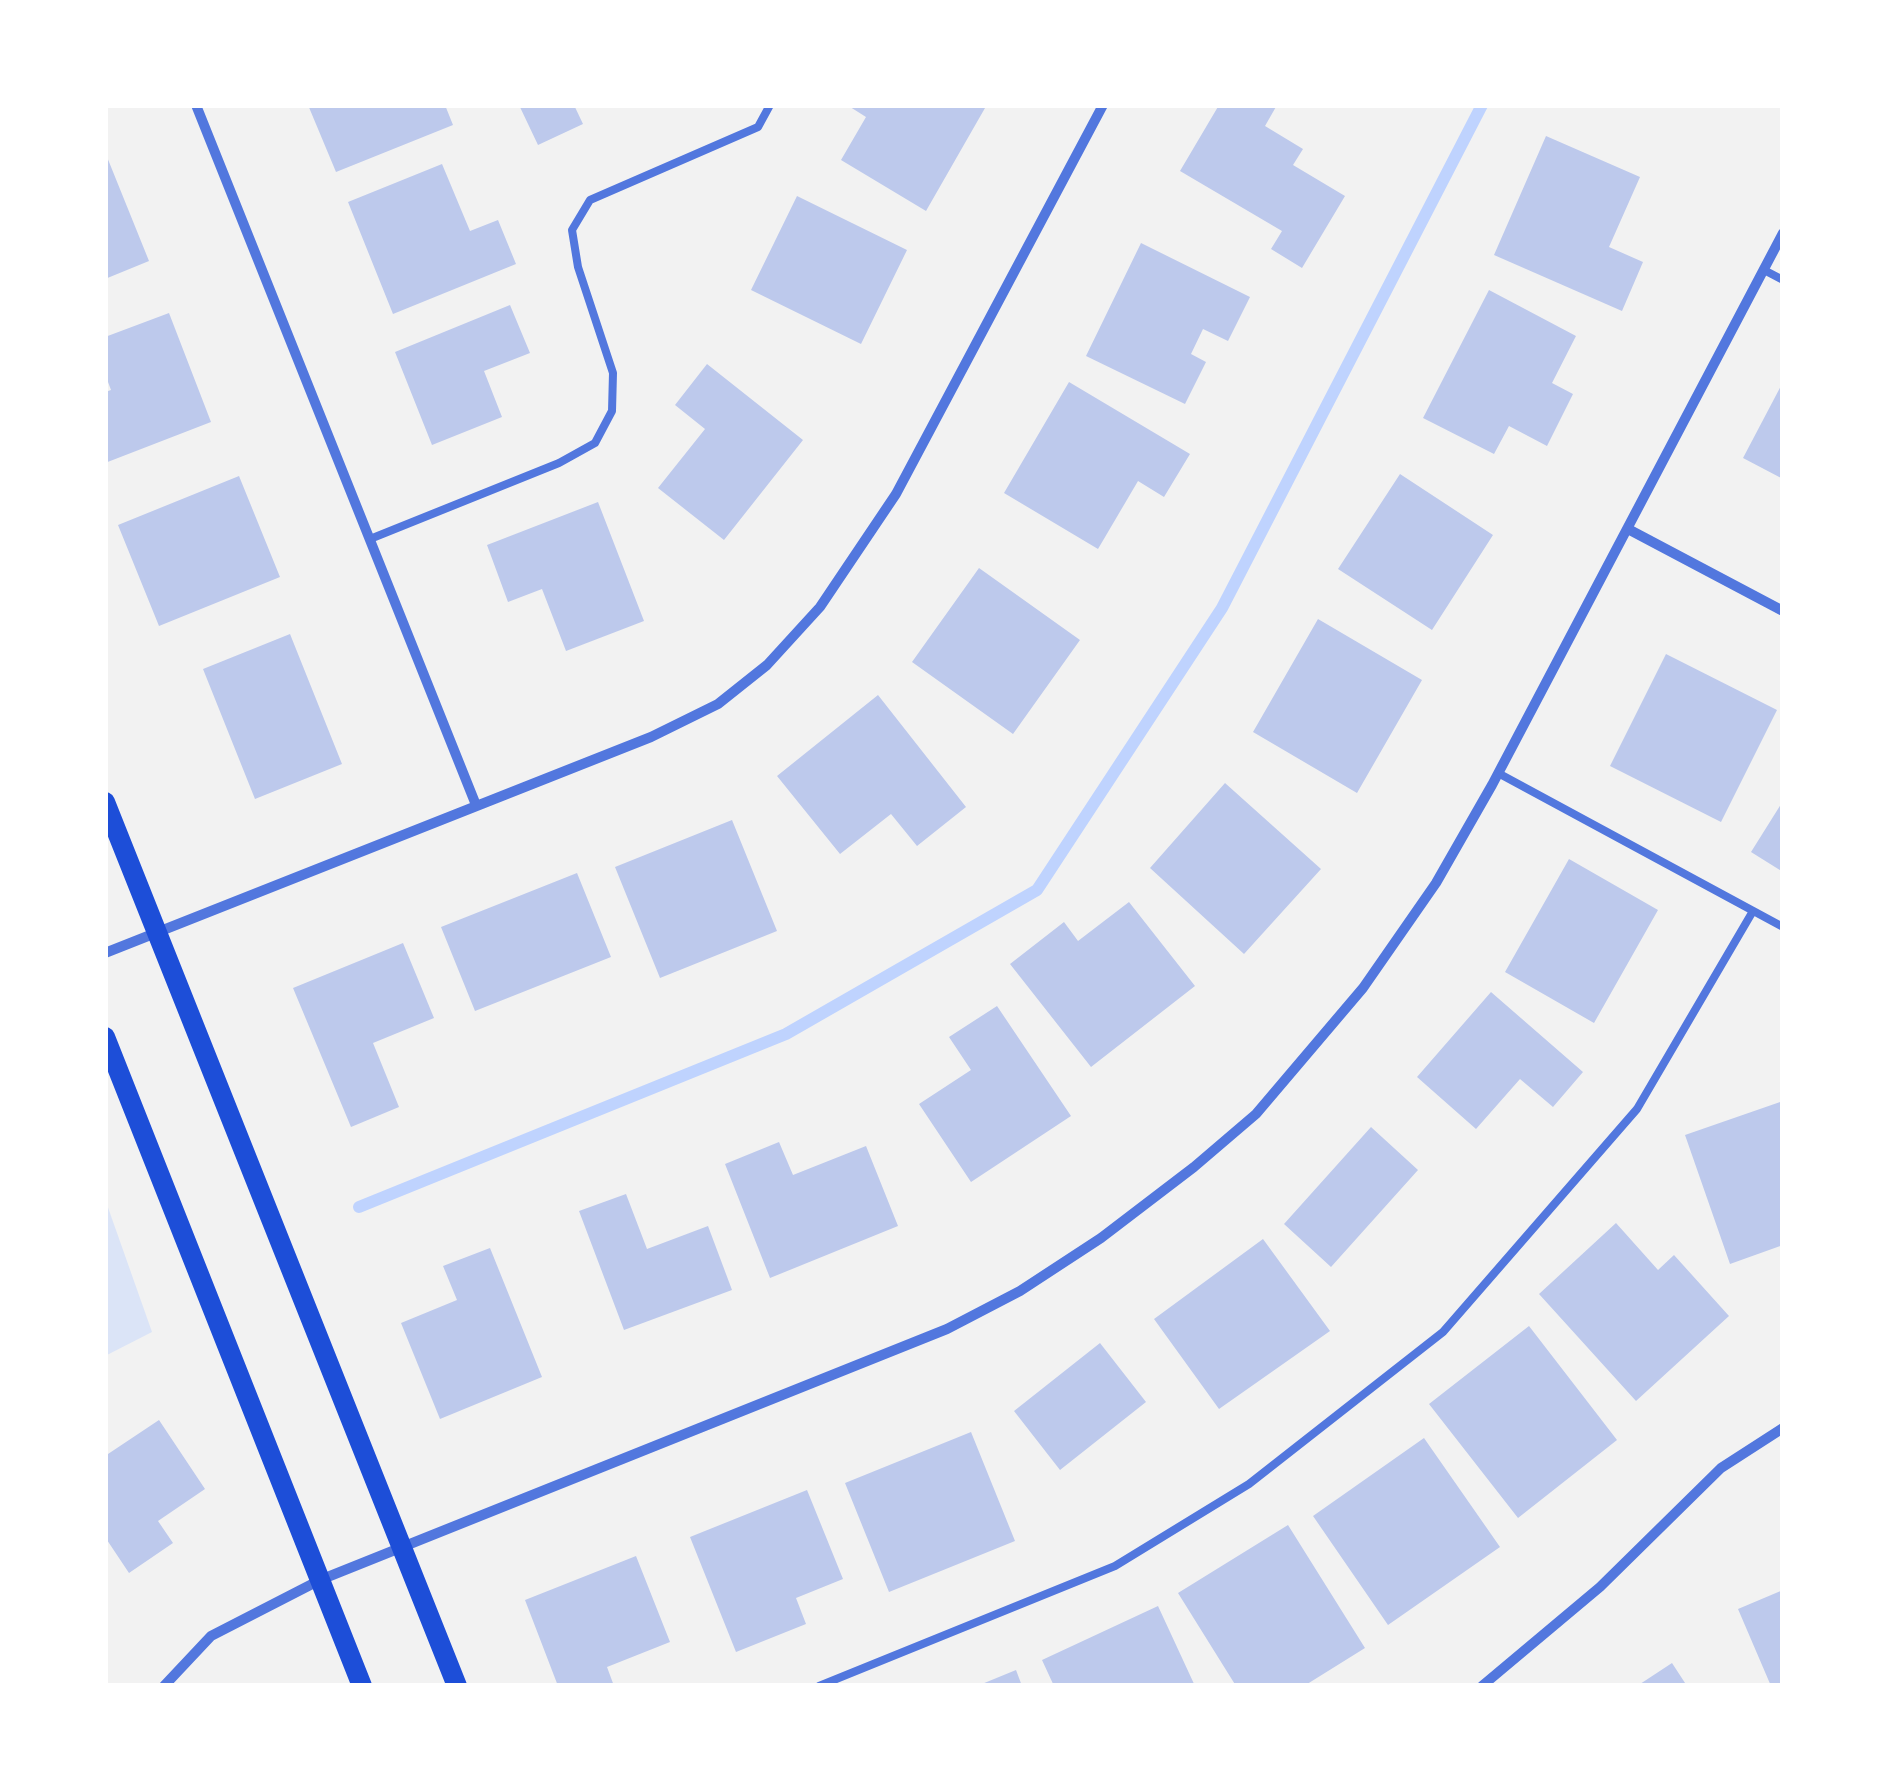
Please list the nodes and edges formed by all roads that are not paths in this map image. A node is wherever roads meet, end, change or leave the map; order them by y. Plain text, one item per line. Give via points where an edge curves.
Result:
1 (196, 105) edge
2 (770, 105) edge
3 (1102, 105) edge
4 (1783, 234) edge
5 (1764, 270) junction
6 (1783, 280) edge
7 (1628, 529) junction
8 (370, 539) junction
9 (1783, 610) edge
10 (1498, 774) junction
11 (105, 802) edge
12 (476, 806) junction
13 (1753, 911) junction
14 (1783, 927) edge
15 (157, 933) junction
16 (105, 953) edge
17 (105, 1037) edge
18 (1783, 1428) edge
19 (401, 1547) junction
20 (320, 1580) junction
21 (164, 1686) edge
22 (362, 1686) edge
23 (457, 1686) edge
24 (819, 1686) edge
25 (1482, 1686) edge

1 - 8 street
2 - 8 lane via 758,127 590,200 572,230 612,373 612,411 595,443 559,464
3 - 12 street via 896,494 820,607 718,704
4 - 5 street
5 - 6 lane
5 - 7 street
7 - 9 street
7 - 10 street
8 - 12 street
10 - 13 lane
10 - 19 street via 1436,883 1310,1054 1256,1114 1101,1238 947,1330
11 - 15 main road
12 - 15 street
13 - 14 lane
13 - 24 lane via 1637,1109 1444,1332 1250,1484 1114,1566
15 - 16 street
15 - 19 main road
17 - 20 main road
18 - 25 street via 1720,1468 1600,1587
19 - 20 street
19 - 23 main road
20 - 21 street via 211,1636
20 - 22 main road

